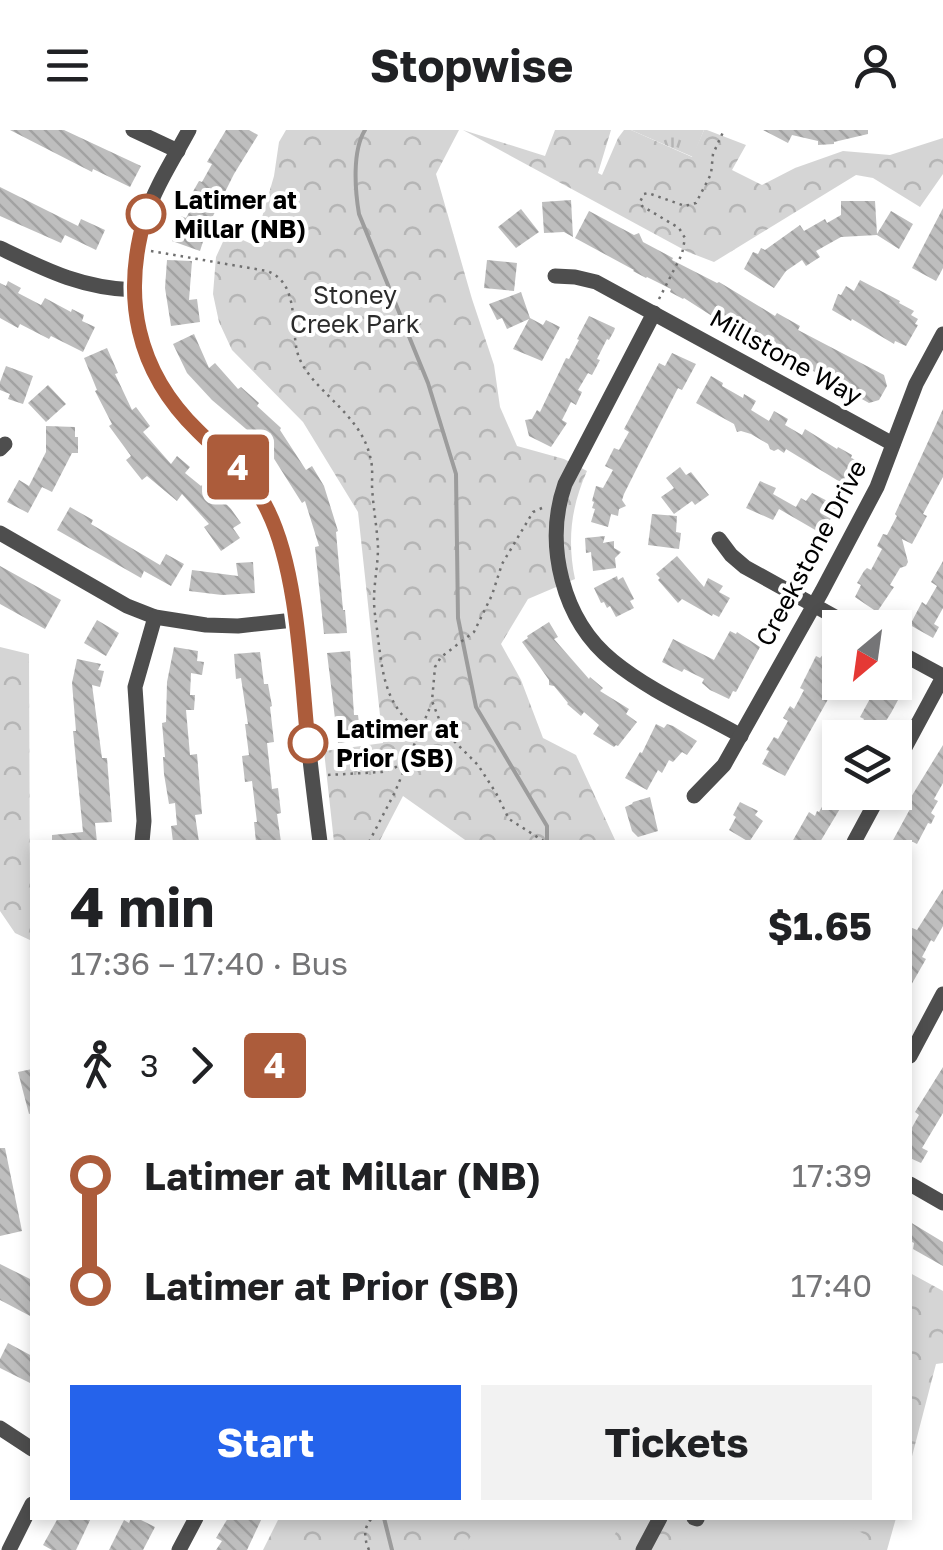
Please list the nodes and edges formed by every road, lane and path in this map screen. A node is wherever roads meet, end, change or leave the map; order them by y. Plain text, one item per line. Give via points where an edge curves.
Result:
1 (133, 130) edge
2 (189, 130) edge
3 (724, 130) edge
4 (178, 151) junction
5 (0, 248) edge
6 (137, 250) junction
7 (556, 276) dead end
8 (134, 290) junction
9 (655, 309) junction
10 (943, 334) edge
11 (893, 444) junction
12 (558, 504) junction
13 (0, 533) edge
14 (719, 539) dead end
15 (814, 604) junction
16 (824, 610) edge
17 (156, 617) junction
18 (294, 620) junction
19 (912, 660) edge
20 (943, 677) edge
21 (432, 701) junction
22 (420, 731) junction
23 (912, 734) edge
24 (741, 736) junction
25 (409, 758) junction
26 (312, 777) junction
27 (694, 796) dead end
28 (871, 810) edge
29 (142, 840) edge
30 (320, 840) edge
31 (370, 840) edge
32 (542, 840) edge
33 (855, 840) edge
34 (943, 994) edge
35 (934, 1028) edge
36 (912, 1054) edge
37 (912, 1185) edge
38 (943, 1203) edge
39 (0, 1428) edge
40 (30, 1447) edge
41 (30, 1508) edge
42 (195, 1520) edge
43 (370, 1520) edge
44 (659, 1520) edge
45 (8, 1550) edge
46 (179, 1550) edge
47 (368, 1550) edge
48 (643, 1550) edge

1 - 4 street
2 - 4 street
3 - 9 path via 696,203 685,206 648,193 640,202 685,238
4 - 6 street via 146,214
5 - 8 street via 70,280
6 - 8 street
6 - 22 path via 267,271 284,283 298,354 350,416 371,458 382,674 388,694
7 - 9 street, Millstone Way via 596,282
8 - 18 street via 144,350 166,394 238,466 267,509 280,538
9 - 11 street, Millstone Way
9 - 12 street
10 - 11 street, Creekstone Drive
11 - 15 street, Creekstone Drive
12 - 21 path via 534,512 502,564 474,632 435,666
12 - 24 street via 562,581 590,638 636,678
13 - 17 street
14 - 15 street via 745,567
15 - 16 street
15 - 24 street, Creekstone Drive
17 - 18 street via 238,626
17 - 29 street via 134,687
18 - 26 street
19 - 20 street
20 - 23 street
21 - 22 path
21 - 32 path via 441,724 478,765 509,819
22 - 25 path
24 - 27 street, Creekstone Drive
25 - 26 path via 382,772
25 - 31 path
26 - 30 street
28 - 33 street
34 - 35 street
35 - 36 street
37 - 38 street
39 - 40 street
41 - 45 street
42 - 46 street
43 - 47 path via 364,1532
44 - 48 street

